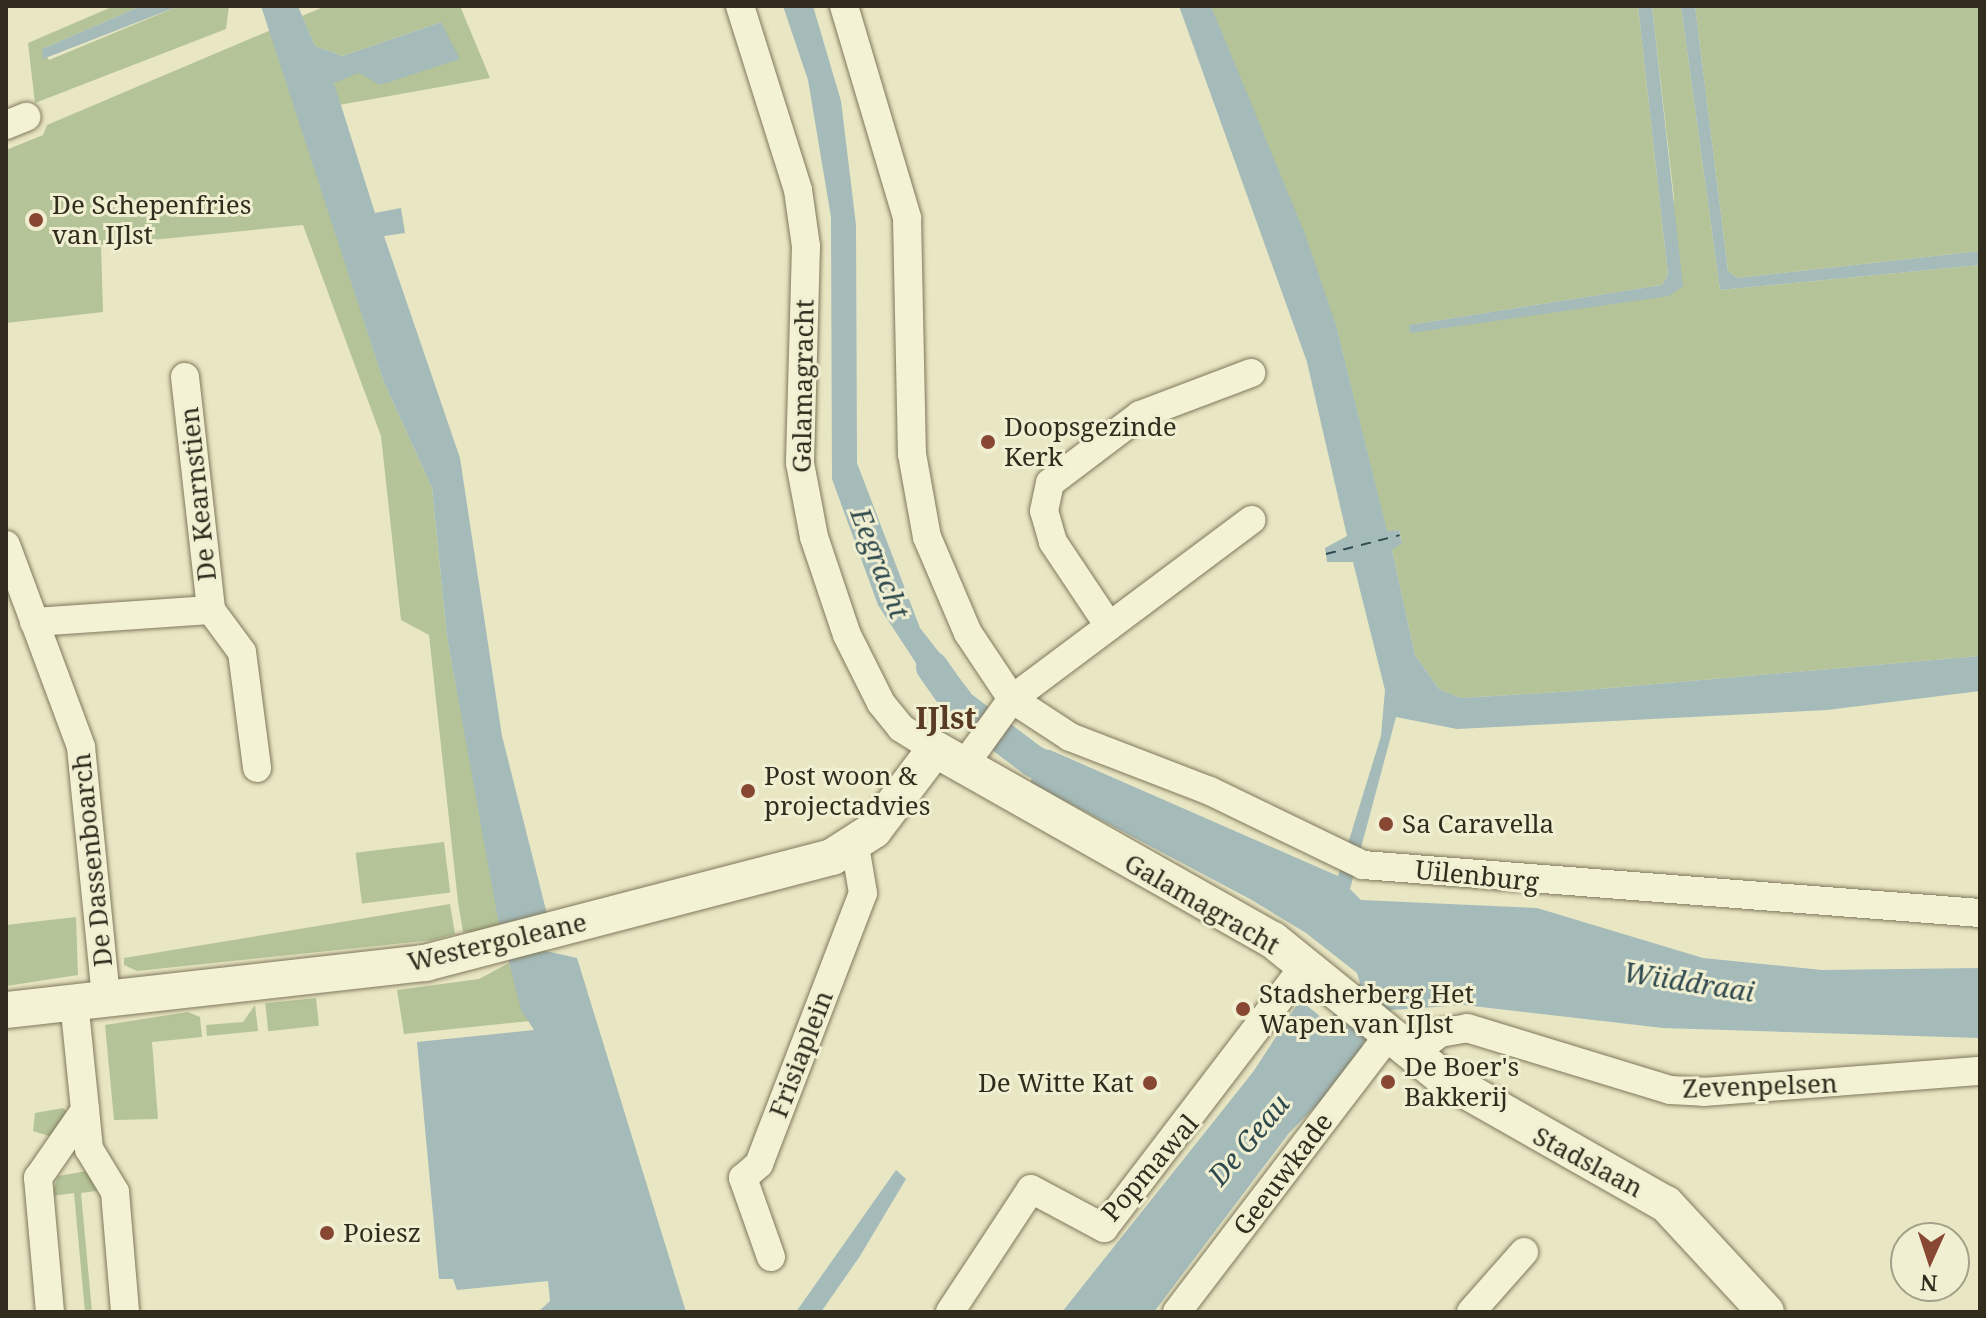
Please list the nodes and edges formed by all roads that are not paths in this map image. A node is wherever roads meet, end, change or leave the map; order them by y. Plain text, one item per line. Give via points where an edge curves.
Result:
1 (740, 6) edge
2 (844, 6) edge
3 (1251, 373) dead end
4 (185, 377) dead end
5 (1251, 520) dead end
6 (6, 545) edge
7 (211, 610) junction
8 (34, 622) junction
9 (1109, 626) junction
10 (1004, 706) junction
11 (956, 757) junction
12 (257, 768) dead end
13 (855, 846) junction
14 (1980, 913) edge
15 (1316, 975) junction
16 (90, 999) junction
17 (6, 1010) edge
18 (1394, 1040) junction
19 (1980, 1071) edge
20 (85, 1110) junction
21 (1524, 1252) dead end
22 (771, 1257) dead end
23 (50, 1312) edge
24 (125, 1312) edge
25 (950, 1312) edge
26 (1177, 1312) edge
27 (1471, 1312) edge
28 (1766, 1312) edge

1 - 11 street, Galamagracht via 798,190 806,246 800,463 814,537 847,635 881,703 901,728
2 - 10 street via 907,218 912,454 927,537
3 - 9 street via 1140,415 1050,483 1044,511 1053,542
4 - 7 street, De Kearnstien
5 - 9 street
6 - 8 street, De Dassenboarch
7 - 8 street, De Kearnstien
7 - 12 street, De Kearnstien via 242,652
8 - 16 street, De Dassenboarch via 81,747
9 - 10 street
10 - 11 street
10 - 14 street, Uilenburg via 1210,791 1351,861
11 - 13 street
11 - 15 street, Galamagracht via 1273,940
13 - 16 street, Westergoleane via 425,963
13 - 22 street, Frisiaplein via 863,893 759,1164 743,1178
15 - 18 street, Galamagracht
15 - 25 street, Popmawal via 1104,1228 1031,1189
16 - 17 street, Westergoleane
16 - 20 street, De Dassenboarch
18 - 19 street, Zevenpelsen via 1467,1028 1670,1090 1704,1092
18 - 26 street, Geeuwkade
18 - 28 street, Stadslaan via 1512,1121 1666,1204
20 - 23 street via 38,1178
20 - 24 street, De Dassenboarch via 89,1149 115,1192
21 - 27 street

